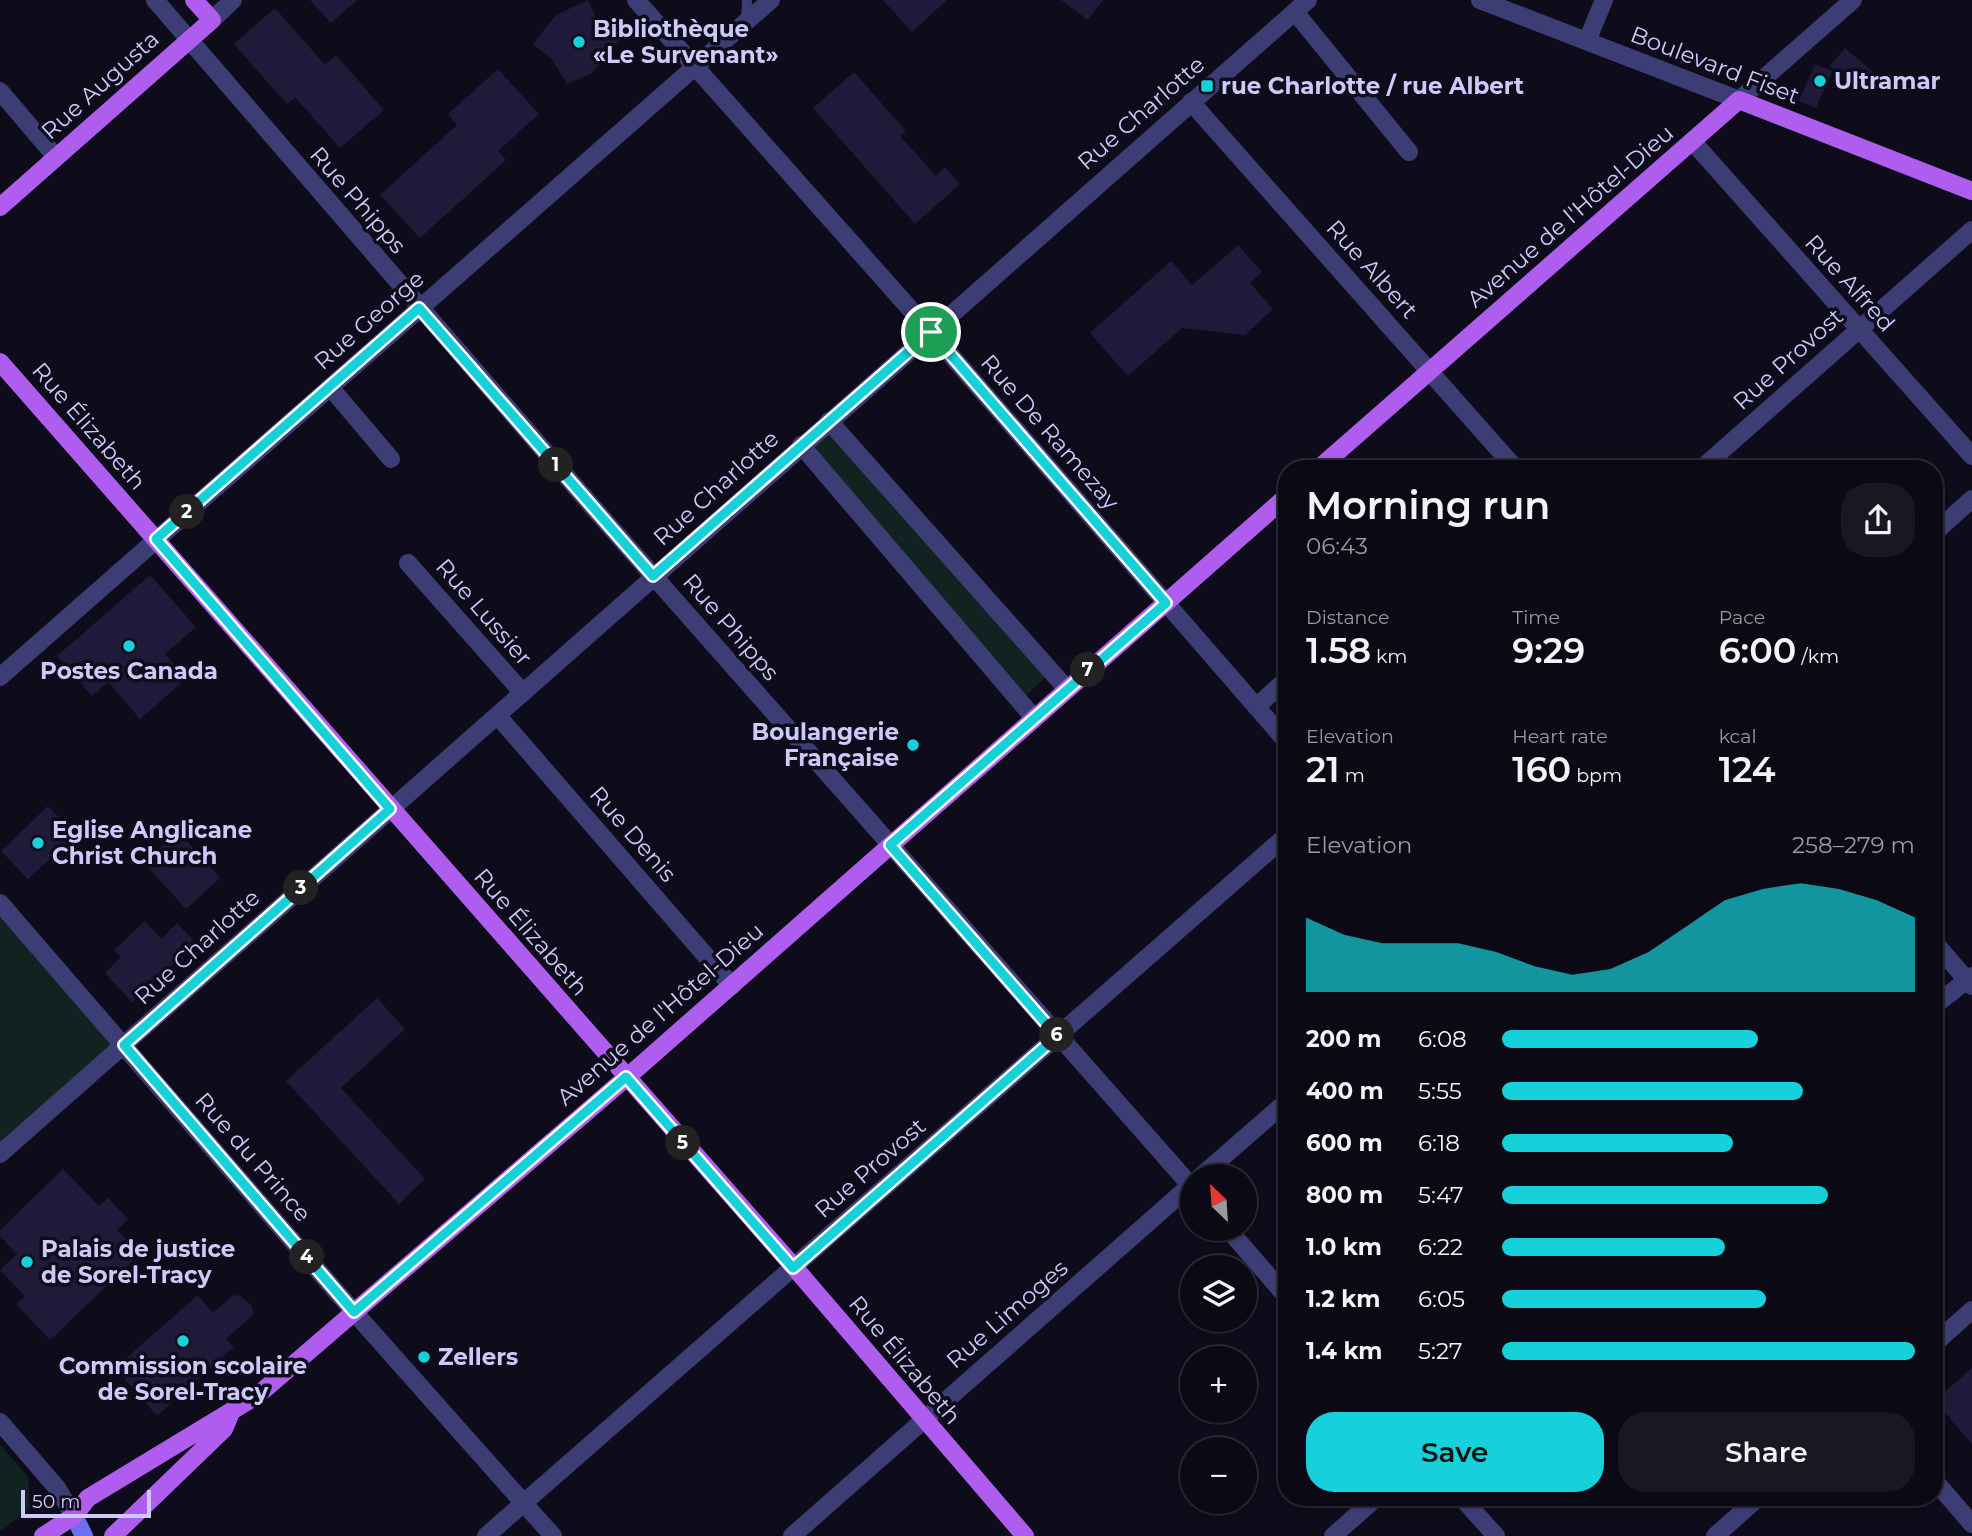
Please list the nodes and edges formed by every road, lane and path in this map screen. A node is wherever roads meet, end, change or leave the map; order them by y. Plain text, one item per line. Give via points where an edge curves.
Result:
1 (155, 0) edge
2 (194, 0) edge
3 (233, 0) edge
4 (636, 0) edge
5 (747, 0) edge
6 (771, 0) edge
7 (1480, 0) edge
8 (1604, 0) edge
9 (1853, 0) edge
10 (1302, 6) edge
11 (212, 19) junction
12 (746, 22) junction
13 (189, 39) junction
14 (1587, 41) junction
15 (694, 66) junction
16 (0, 92) edge
17 (1739, 100) junction
18 (1191, 102) junction
19 (1693, 142) junction
20 (1409, 152) dead end
21 (56, 157) junction
22 (1972, 191) edge
23 (0, 206) edge
24 (1972, 230) edge
25 (419, 308) junction
26 (1858, 329) junction
27 (931, 332) junction
28 (0, 362) edge
29 (1429, 371) junction
30 (330, 387) junction
31 (829, 421) junction
32 (801, 445) junction
33 (1972, 456) edge
34 (391, 459) dead end
35 (1328, 460) edge
36 (1508, 460) edge
37 (1711, 460) edge
38 (1972, 499) edge
39 (1278, 504) edge
40 (1943, 525) edge
41 (156, 539) junction
42 (408, 563) dead end
43 (653, 576) junction
44 (1166, 603) junction
45 (0, 677) edge
46 (1278, 687) edge
47 (1067, 689) junction
48 (523, 693) junction
49 (1256, 707) junction
50 (497, 716) junction
51 (1034, 718) junction
52 (1278, 732) edge
53 (390, 809) junction
54 (1278, 843) edge
55 (890, 845) junction
56 (0, 903) edge
57 (1943, 952) edge
58 (1970, 981) edge
59 (732, 986) junction
60 (1943, 998) edge
61 (1057, 1036) junction
62 (124, 1045) junction
63 (626, 1077) junction
64 (1278, 1109) edge
65 (0, 1154) edge
66 (1216, 1164) edge
67 (1180, 1168) edge
68 (1180, 1195) edge
69 (1238, 1241) edge
70 (793, 1268) junction
71 (1278, 1287) edge
72 (1972, 1310) edge
73 (354, 1312) junction
74 (1943, 1335) edge
75 (231, 1412) junction
76 (924, 1420) junction
77 (0, 1422) edge
78 (1943, 1490) edge
79 (524, 1503) junction
80 (1368, 1506) edge
81 (1469, 1506) edge
82 (1749, 1506) edge
83 (74, 1516) junction
84 (1972, 1524) edge
85 (43, 1536) edge
86 (83, 1536) edge
87 (113, 1536) edge
88 (486, 1536) edge
89 (553, 1536) edge
90 (792, 1536) edge
91 (1025, 1536) edge
92 (1333, 1536) edge
93 (1496, 1536) edge
94 (1715, 1536) edge

1 - 13 street, Rue Phipps
2 - 11 main road
3 - 11 street, Rue Augusta
4 - 15 street, Rue De Ramezay
5 - 12 lane
6 - 12 street, Rue George
7 - 14 street, Boulevard Fiset
8 - 14 street
9 - 17 street, Avenue de l'Hôtel-Dieu
10 - 18 street, Rue Charlotte
10 - 20 street
11 - 13 main road, Rue Augusta
12 - 15 street, Rue George
13 - 21 main road, Rue Augusta
13 - 25 street, Rue Phipps
14 - 17 street, Boulevard Fiset
15 - 25 street, Rue George
15 - 27 street, Rue De Ramezay
16 - 21 street
17 - 19 main road, Avenue de l'Hôtel-Dieu
17 - 22 main road, Boulevard Fiset
18 - 27 street, Rue Charlotte
18 - 29 street, Rue Albert
19 - 26 street, Rue Alfred
19 - 29 main road, Avenue de l'Hôtel-Dieu
21 - 23 main road, Rue Augusta
24 - 26 street, Rue Provost
25 - 30 street, Rue George
25 - 43 street, Rue Phipps
26 - 33 street, Rue Alfred
26 - 37 street, Rue Provost
27 - 31 street, Rue Charlotte
27 - 44 street, Rue De Ramezay
28 - 41 main road, Rue Élizabeth
29 - 35 main road, Avenue de l'Hôtel-Dieu
29 - 36 street, Rue Albert
30 - 34 street
30 - 41 street, Rue George
31 - 32 street, Rue Charlotte
31 - 47 street
32 - 43 street, Rue Charlotte
32 - 51 street
38 - 40 street
39 - 44 main road, Avenue de l'Hôtel-Dieu
41 - 45 street, Rue George
41 - 53 main road, Rue Élizabeth
42 - 48 street, Rue Lussier
43 - 48 street, Rue Charlotte
43 - 55 street, Rue Phipps
44 - 47 main road, Avenue de l'Hôtel-Dieu
44 - 49 street, Rue De Ramezay
46 - 49 street
47 - 51 main road, Avenue de l'Hôtel-Dieu
48 - 50 street, Rue Charlotte
49 - 52 street, Rue De Ramezay
50 - 53 street, Rue Charlotte
50 - 59 street, Rue Denis
51 - 55 main road, Avenue de l'Hôtel-Dieu
53 - 62 street, Rue Charlotte
53 - 63 main road, Rue Élizabeth
54 - 61 street, Rue Provost
55 - 59 main road, Avenue de l'Hôtel-Dieu
55 - 61 street, Rue Phipps
56 - 62 street, Rue du Prince
57 - 58 street
58 - 60 street
59 - 63 main road, Avenue de l'Hôtel-Dieu
61 - 67 street, Rue Phipps
61 - 70 street, Rue Provost
62 - 65 street, Rue Charlotte
62 - 73 street, Rue du Prince
63 - 70 main road, Rue Élizabeth
63 - 73 main road, Avenue de l'Hôtel-Dieu
64 - 66 street, Rue Limoges
68 - 76 street, Rue Limoges
69 - 71 street
70 - 76 main road, Rue Élizabeth
70 - 79 street, Rue Provost
72 - 74 street
73 - 75 main road, Avenue de l'Hôtel-Dieu via 258,1395
73 - 79 street, Rue du Prince
75 - 83 main road, Avenue de l'Hôtel-Dieu via 88,1499
75 - 87 main road via 224,1429
76 - 90 street, Rue Limoges
76 - 91 main road, Rue Élizabeth
77 - 83 street via 57,1488
78 - 84 street
79 - 88 street, Rue Provost
79 - 89 street, Rue du Prince
80 - 92 street
81 - 93 street
82 - 94 street
83 - 85 main road, Avenue de l'Hôtel-Dieu
83 - 86 main road

